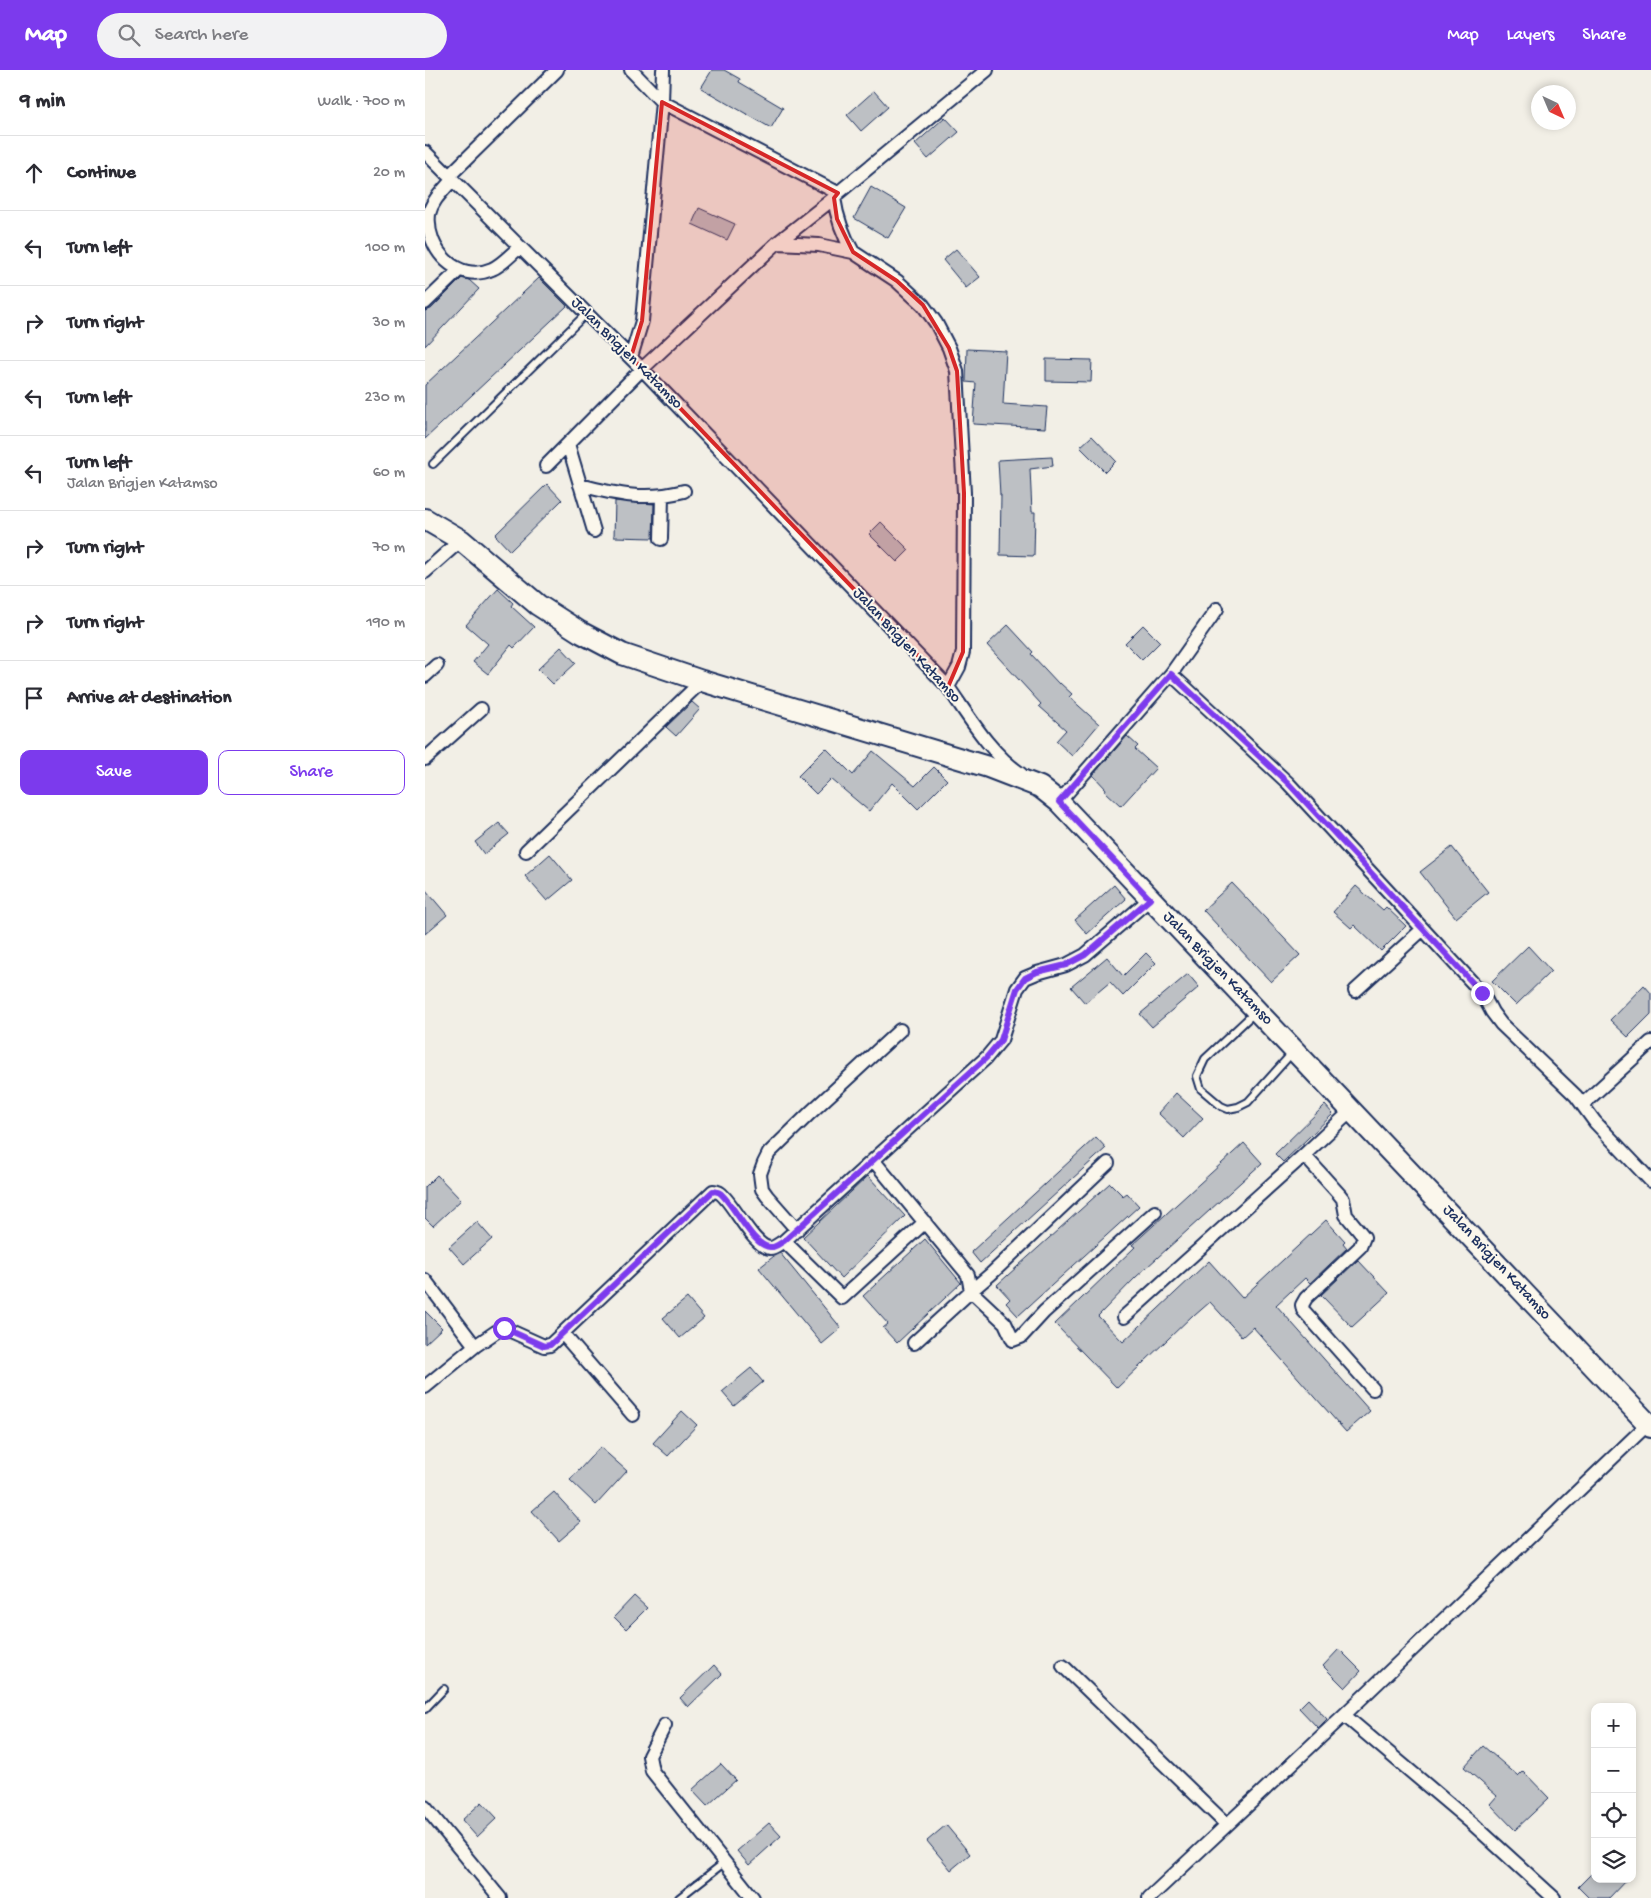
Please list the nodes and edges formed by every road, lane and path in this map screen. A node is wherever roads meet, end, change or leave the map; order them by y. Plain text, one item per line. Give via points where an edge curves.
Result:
1 (557, 70) edge
2 (631, 70) edge
3 (663, 70) edge
4 (987, 70) edge
5 (663, 102) junction
6 (425, 152) edge
7 (451, 178) junction
8 (836, 196) junction
9 (777, 243) junction
10 (519, 248) junction
11 (853, 252) junction
12 (459, 270) junction
13 (425, 303) edge
14 (587, 313) junction
15 (631, 357) junction
16 (643, 369) junction
17 (568, 444) junction
18 (433, 464) dead end
19 (547, 466) dead end
20 (580, 485) junction
21 (684, 490) dead end
22 (662, 496) junction
23 (425, 519) edge
24 (594, 531) dead end
25 (661, 539) dead end
26 (461, 540) junction
27 (425, 572) edge
28 (1217, 609) dead end
29 (437, 665) dead end
30 (1171, 674) junction
31 (425, 676) edge
32 (702, 681) junction
33 (948, 687) junction
34 (481, 708) dead end
35 (425, 759) edge
36 (1040, 788) junction
37 (1059, 802) junction
38 (526, 851) dead end
39 (1150, 899) junction
40 (1423, 929) junction
41 (1355, 991) dead end
42 (1257, 1010) junction
43 (900, 1030) dead end
44 (1651, 1042) edge
45 (1294, 1051) junction
46 (1583, 1104) junction
47 (1352, 1110) junction
48 (1304, 1155) junction
49 (874, 1160) junction
50 (1108, 1163) dead end
51 (1651, 1181) edge
52 (1155, 1212) dead end
53 (925, 1222) junction
54 (797, 1230) junction
55 (784, 1241) junction
56 (425, 1280) edge
57 (971, 1291) junction
58 (1124, 1317) dead end
59 (563, 1334) junction
60 (914, 1344) dead end
61 (475, 1346) junction
62 (425, 1387) edge
63 (1373, 1389) dead end
64 (633, 1415) dead end
65 (1650, 1425) edge
66 (1063, 1666) dead end
67 (444, 1689) dead end
68 (425, 1709) edge
69 (1344, 1715) junction
70 (665, 1725) dead end
71 (425, 1807) edge
72 (1227, 1825) junction
73 (725, 1862) junction
74 (500, 1898) edge
75 (679, 1898) edge
76 (753, 1898) edge
77 (1149, 1898) edge
78 (1554, 1898) edge

1 - 7 street
2 - 5 street
3 - 5 street
4 - 8 street
5 - 8 street
5 - 15 street via 642,321
6 - 7 street, Jalan Brigjen Katamso
7 - 10 street, Jalan Brigjen Katamso
7 - 12 street via 434,202 427,227 431,245 443,261
8 - 9 street
8 - 11 street via 837,219
9 - 11 street via 819,245
9 - 16 street
10 - 12 street via 493,269 479,272
10 - 14 street, Jalan Brigjen Katamso
11 - 33 street via 897,281 923,305 949,348 957,372 964,493 963,652
12 - 13 street
14 - 15 street, Jalan Brigjen Katamso
14 - 18 lane
15 - 16 street, Jalan Brigjen Katamso
16 - 17 street
16 - 33 street, Jalan Brigjen Katamso
17 - 19 street
17 - 20 street
20 - 22 street via 624,496
20 - 24 street
21 - 22 street
22 - 25 street
23 - 26 main road
26 - 27 street
26 - 32 main road via 538,605 581,632 622,654
28 - 30 street
29 - 31 street
30 - 37 street
30 - 40 street via 1288,783
32 - 36 main road via 988,767
32 - 38 street
33 - 36 street, Jalan Brigjen Katamso via 985,740 1013,769
34 - 35 street
36 - 37 main road, Jalan Brigjen Katamso
37 - 39 main road, Jalan Brigjen Katamso
39 - 42 main road, Jalan Brigjen Katamso
39 - 49 street via 1085,955 1066,965 1025,978 1017,989 1001,1040 994,1050
40 - 41 street
40 - 46 street via 1482,993 1496,1019
42 - 45 main road, Jalan Brigjen Katamso
42 - 45 lane via 1205,1059 1197,1076 1201,1089 1221,1106 1228,1109 1238,1107 1248,1102
43 - 54 street via 769,1153 760,1174 762,1189
44 - 46 street
45 - 47 main road, Jalan Brigjen Katamso
46 - 51 street via 1595,1122
47 - 48 street
47 - 65 main road, Jalan Brigjen Katamso
48 - 58 street
48 - 63 street via 1343,1199 1346,1215 1364,1237 1360,1248 1306,1298 1303,1310
49 - 53 street
49 - 54 street
50 - 57 street
52 - 57 street via 1044,1312 1021,1337 1013,1340 1005,1323
53 - 55 street via 842,1298
53 - 57 street via 968,1275
54 - 55 street
55 - 59 street via 773,1248 762,1244 720,1193 713,1191
56 - 61 street
57 - 60 street
59 - 61 street via 544,1346 504,1328
59 - 64 street
61 - 62 street
65 - 69 street
66 - 72 street
67 - 68 lane
69 - 72 street
69 - 78 street
70 - 73 street via 649,1756 651,1771
71 - 74 street
72 - 77 street
73 - 75 lane
73 - 76 street

